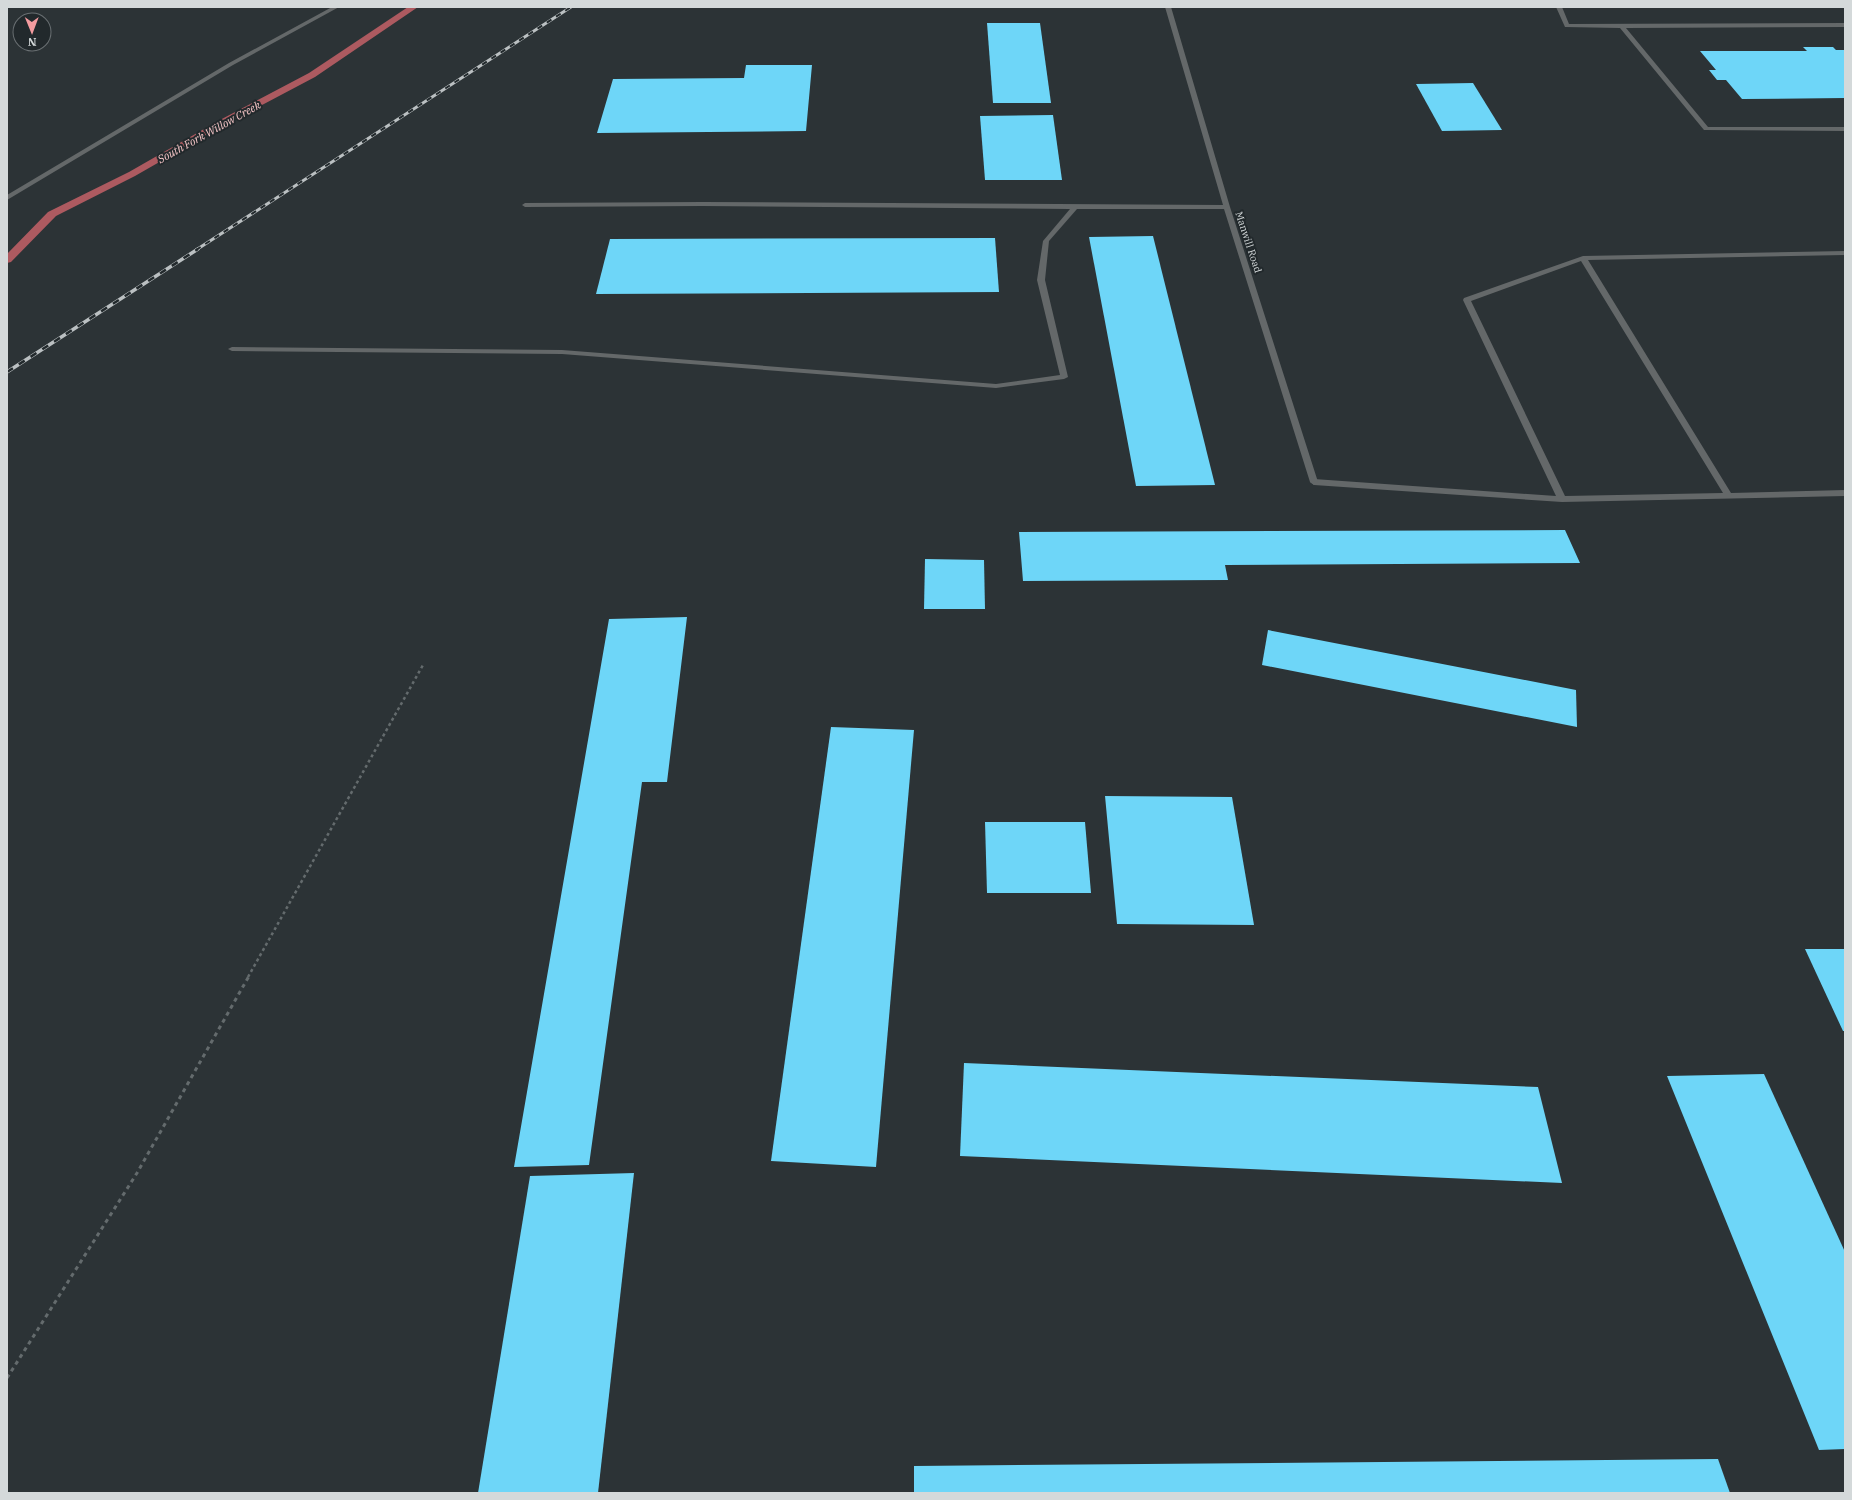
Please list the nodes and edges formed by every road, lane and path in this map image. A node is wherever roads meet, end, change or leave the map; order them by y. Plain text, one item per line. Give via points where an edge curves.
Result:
1 (336, 7) edge
2 (1168, 7) edge
3 (1559, 7) edge
4 (1845, 25) edge
5 (1622, 26) junction
6 (1845, 129) edge
7 (7, 198) edge
8 (525, 205) dead end
9 (1076, 207) junction
10 (1227, 207) junction
11 (1845, 253) edge
12 (1583, 258) junction
13 (232, 349) dead end
14 (1845, 492) edge
15 (1729, 496) junction
16 (1562, 499) junction
17 (423, 665) dead end
18 (7, 1378) edge

1 - 7 street via 231,64
2 - 10 street, Manwill Road
3 - 5 street via 1567,26
4 - 5 street
5 - 6 street via 1706,129
8 - 9 street
9 - 10 street
9 - 13 street via 1046,241 1041,280 1064,377 996,386 562,352
10 - 16 street, Manwill Road via 1314,482
11 - 12 street
12 - 15 street
12 - 16 street via 1467,300
14 - 15 street
15 - 16 street
17 - 18 path via 137,1173

